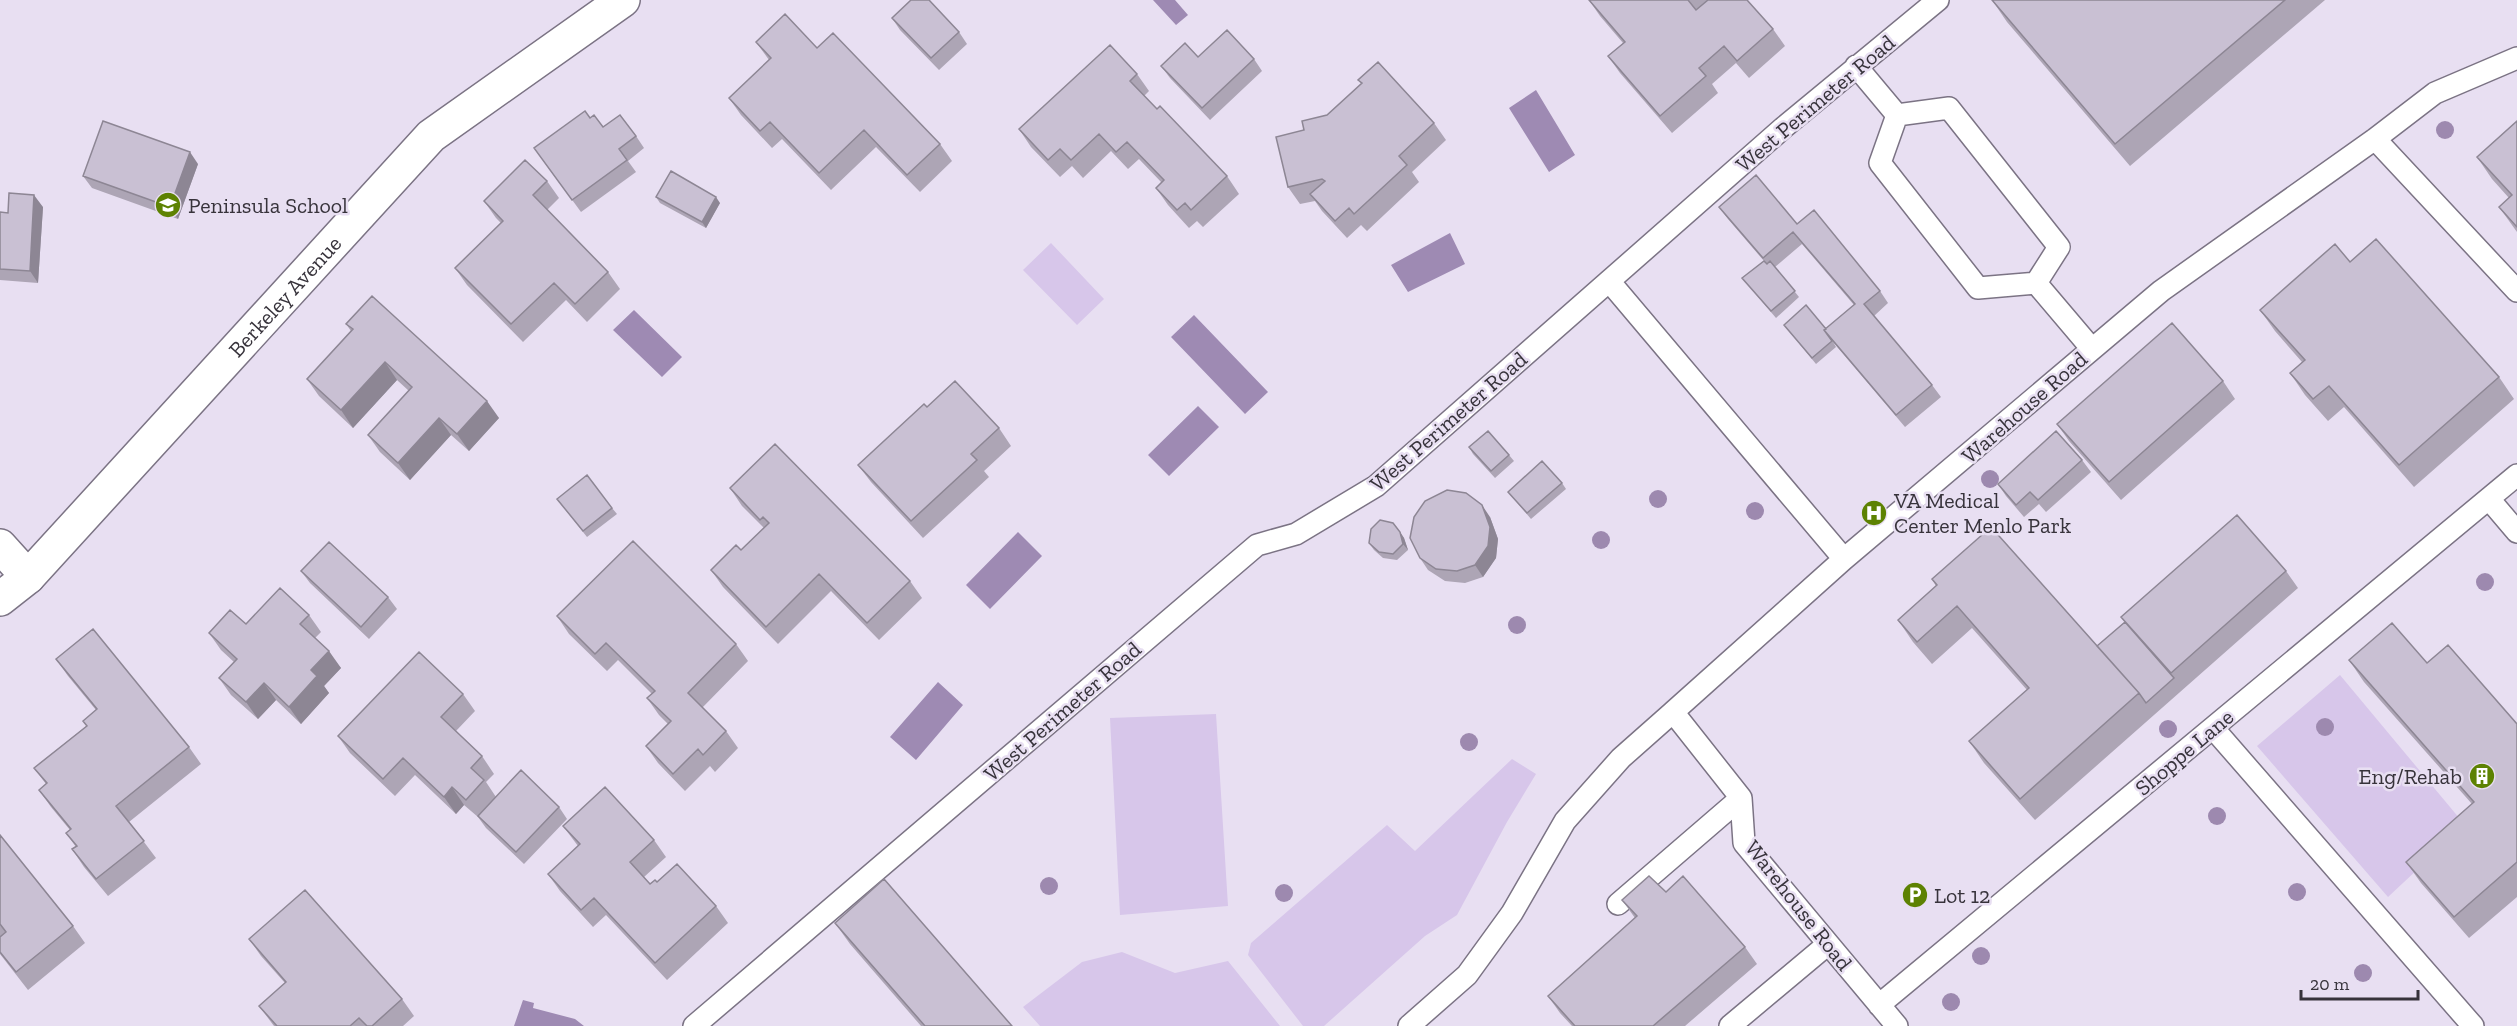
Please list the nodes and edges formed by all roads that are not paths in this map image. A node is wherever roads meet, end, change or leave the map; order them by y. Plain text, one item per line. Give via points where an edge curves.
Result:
1 (623, 0) edge
2 (1938, 0) edge
3 (2517, 58) edge
4 (1856, 66) junction
5 (1897, 115) junction
6 (2375, 140) junction
7 (1609, 280) junction
8 (2036, 283) junction
9 (2517, 291) edge
10 (2092, 349) junction
11 (2517, 475) edge
12 (2489, 499) junction
13 (2517, 532) edge
14 (0, 546) edge
15 (1844, 559) junction
16 (28, 577) junction
17 (0, 599) edge
18 (1673, 712) junction
19 (2213, 728) junction
20 (1741, 798) junction
21 (1618, 904) dead end
22 (1828, 944) junction
23 (1879, 1005) junction
24 (1416, 1024) edge
25 (694, 1026) edge
26 (1730, 1026) edge
27 (1897, 1026) edge
28 (2473, 1026) edge

1 - 16 street, Berkeley Avenue via 431,136
2 - 4 lane, West Perimeter Road
3 - 6 lane, Warehouse Road via 2435,93
4 - 5 lane
4 - 7 lane, West Perimeter Road
5 - 8 lane via 1880,163 1978,288
5 - 8 lane via 1949,108 2059,247
6 - 9 lane
6 - 10 lane, Warehouse Road via 2173,283
7 - 15 lane
7 - 25 lane, West Perimeter Road via 1376,486 1296,534 1257,545
8 - 10 lane
10 - 15 lane, Warehouse Road
11 - 12 lane, Shoppe Lane
12 - 13 lane
12 - 19 lane, Shoppe Lane
14 - 16 street
15 - 18 lane, Warehouse Road
16 - 17 street, Berkeley Avenue
18 - 20 lane
18 - 24 lane, Warehouse Road via 1621,758 1565,821 1512,913 1467,975
19 - 23 lane, Shoppe Lane
19 - 28 lane
20 - 21 lane
20 - 22 lane, Warehouse Road via 1744,843
22 - 23 lane, Warehouse Road
22 - 26 lane
23 - 27 lane, Warehouse Road

